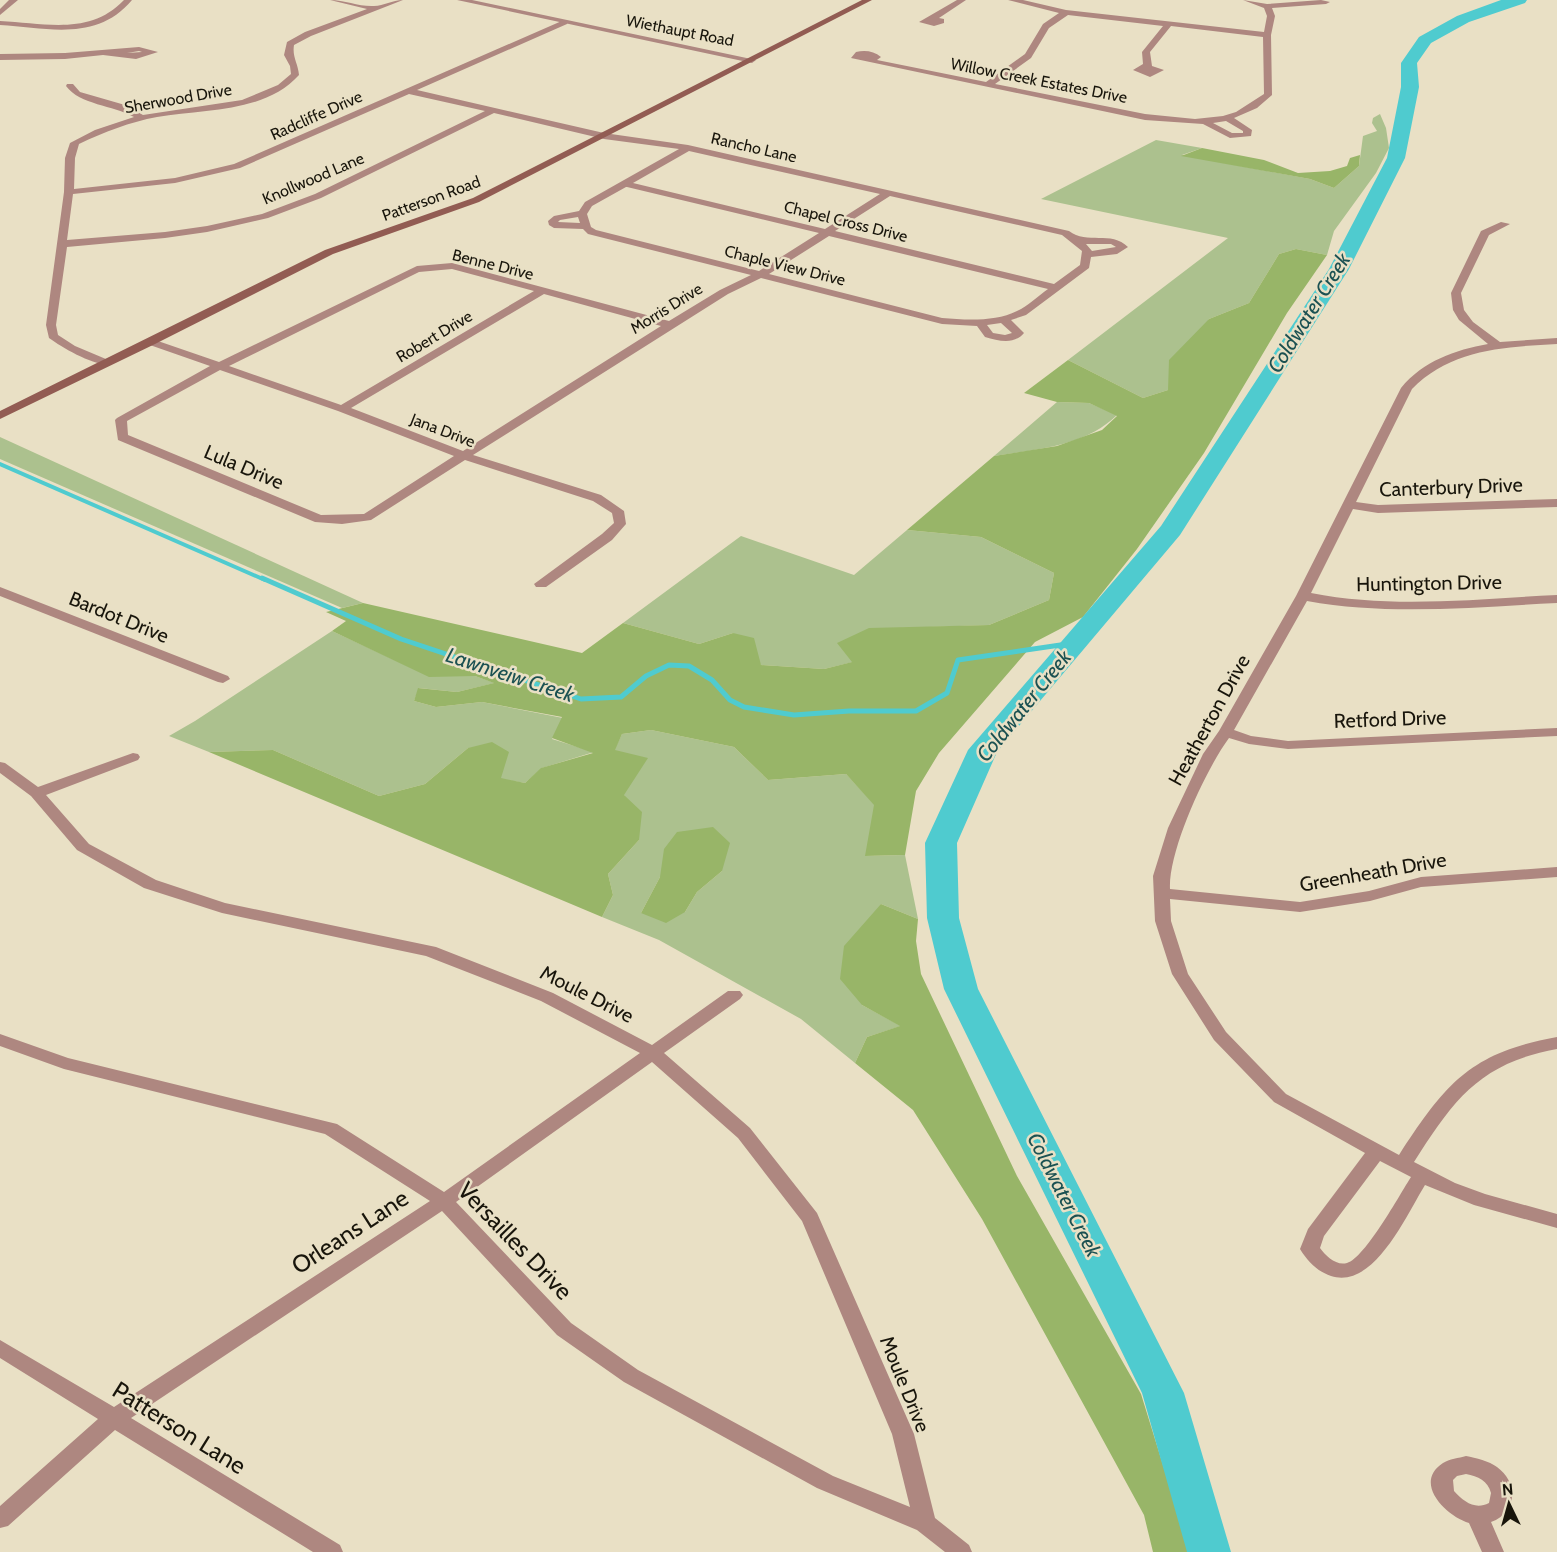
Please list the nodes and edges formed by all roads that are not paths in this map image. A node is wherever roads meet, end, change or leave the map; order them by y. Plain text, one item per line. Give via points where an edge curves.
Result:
1 (14, 0) edge
2 (128, 0) edge
3 (334, 0) edge
4 (399, 0) edge
5 (461, 0) edge
6 (868, 0) edge
7 (962, 0) edge
8 (1012, 0) edge
9 (1247, 0) edge
10 (1325, 0) edge
11 (1306, 1) edge
12 (386, 2) edge
13 (1268, 6) junction
14 (372, 8) junction
15 (1066, 12) junction
16 (0, 13) edge
17 (934, 18) dead end
18 (564, 22) junction
19 (0, 23) edge
20 (1169, 24) junction
21 (1267, 34) junction
22 (105, 53) dead end
23 (0, 57) edge
24 (752, 60) junction
25 (869, 61) dead end
26 (1148, 66) dead end
27 (988, 85) junction
28 (70, 86) dead end
29 (409, 91) junction
30 (494, 110) junction
31 (142, 118) junction
32 (1229, 119) junction
33 (1204, 122) junction
34 (604, 136) junction
35 (688, 148) junction
36 (627, 184) junction
37 (69, 192) junction
38 (889, 193) junction
39 (583, 213) junction
40 (1505, 224) dead end
41 (586, 226) junction
42 (827, 232) junction
43 (1077, 241) junction
44 (62, 244) junction
45 (1088, 252) junction
46 (760, 275) junction
47 (1057, 288) junction
48 (542, 291) junction
49 (1003, 319) junction
50 (980, 323) junction
51 (670, 325) junction
52 (1557, 341) edge
53 (151, 342) junction
54 (1498, 345) junction
55 (107, 362) junction
56 (219, 366) junction
57 (342, 409) junction
58 (0, 415) edge
59 (464, 456) junction
60 (1557, 503) edge
61 (1347, 505) junction
62 (542, 584) dead end
63 (0, 591) edge
64 (1303, 596) junction
65 (1557, 599) edge
66 (223, 679) dead end
67 (1226, 732) junction
68 (1557, 732) edge
69 (133, 757) dead end
70 (0, 766) edge
71 (36, 793) junction
72 (1557, 872) edge
73 (1161, 893) junction
74 (734, 995) dead end
75 (0, 1040) edge
76 (1557, 1043) edge
77 (653, 1053) junction
78 (1376, 1152) junction
79 (1402, 1165) junction
80 (1421, 1176) junction
81 (444, 1201) junction
82 (1557, 1221) edge
83 (0, 1348) edge
84 (114, 1418) junction
85 (1477, 1515) dead end
86 (0, 1519) edge
87 (925, 1523) junction
88 (332, 1552) edge
89 (961, 1552) edge
90 (1493, 1552) edge

1 - 16 street
2 - 19 street via 111,17 97,23
3 - 14 street
4 - 12 street, Sherwood Drive
5 - 18 street, Wiethaupt Road
6 - 24 main road, Patterson Road
7 - 17 street
8 - 15 street
9 - 13 street
10 - 11 street via 1322,4
11 - 13 street
12 - 14 street, Sherwood Drive
13 - 21 street, Willow Creek Estates Drive via 1271,16
14 - 31 street, Sherwood Drive via 290,44 288,55 295,75 275,91 240,102
15 - 20 street
15 - 27 street via 1046,26 1028,56
18 - 24 street, Wiethaupt Road
18 - 29 street, Radcliffe Drive
20 - 21 street
20 - 26 street via 1146,52
21 - 32 street, Willow Creek Estates Drive via 1268,95 1252,109
22 - 23 street
24 - 34 main road, Patterson Road
25 - 27 street, Willow Creek Estates Drive
27 - 33 street, Willow Creek Estates Drive via 1145,117
28 - 31 street via 77,94 122,107
29 - 30 street, Rancho Lane
29 - 37 street, Radcliffe Drive via 226,170 161,184
30 - 34 street, Rancho Lane
30 - 44 street, Knollwood Lane via 318,196 265,216 165,235
31 - 37 street, Sherwood Drive via 75,143 70,158
32 - 33 street, Willow Creek Estates Drive
32 - 33 street, Willow Creek Estates Drive via 1248,134 1227,135
34 - 35 street, Rancho Lane
34 - 53 main road, Patterson Road via 476,200 329,252
35 - 36 street, Chaple View Drive
35 - 38 street, Rancho Lane
36 - 39 street, Chaple View Drive via 595,199
36 - 42 street, Chapel Cross Drive
37 - 44 street, Sherwood Drive
38 - 42 street, Morris Drive
38 - 43 street, Rancho Lane via 1065,233
39 - 41 street
39 - 41 street, Chaple View Drive via 553,221 554,225
40 - 54 street via 1485,233 1455,301 1467,323
41 - 46 street, Chaple View Drive via 592,232
42 - 46 street, Morris Drive
42 - 47 street, Chapel Cross Drive
43 - 45 street, Rancho Lane
43 - 45 street via 1113,242 1123,247 1113,252
44 - 55 street, Sherwood Drive via 51,325 53,336
45 - 47 street, Chaple View Drive via 1085,266
46 - 50 street, Chaple View Drive via 942,321
46 - 51 street, Morris Drive
47 - 49 street, Chaple View Drive via 1022,313
48 - 51 street, Benne Drive
48 - 56 street, Benne Drive via 452,266 417,269
48 - 57 street, Robert Drive
49 - 50 street, Chaple View Drive
49 - 50 street, Chaple View Drive via 1019,333 1015,337 989,335
51 - 59 street, Morris Drive
52 - 54 street, Heatherton Drive
53 - 55 main road, Patterson Road
53 - 56 street, Jana Drive
54 - 61 street, Heatherton Drive via 1445,359 1414,380
55 - 58 main road, Patterson Road
56 - 57 street, Jana Drive
56 - 59 street, Lula Drive via 121,420 122,437 319,519 367,517
57 - 59 street, Jana Drive
59 - 62 street, Jana Drive via 597,498 618,511 620,524 607,537
60 - 61 street, Canterbury Drive via 1378,509
61 - 64 street, Heatherton Drive
63 - 66 street, Bardot Drive
64 - 65 street, Huntington Drive via 1386,606
64 - 67 street, Heatherton Drive
67 - 68 street, Retford Drive via 1249,740 1288,744
67 - 73 street, Heatherton Drive via 1210,754 1176,828 1161,876
69 - 71 street
70 - 71 street, Moule Drive
71 - 77 street, Moule Drive via 83,847 150,884 222,908 430,951 547,997
72 - 73 street, Greenheath Drive via 1421,882 1370,896 1300,907
73 - 78 street, Heatherton Drive via 1163,921 1180,974 1220,1036 1280,1098
74 - 77 street, Orleans Lane
75 - 81 street, Versailles Drive via 64,1063 331,1129
76 - 79 street via 1505,1054 1467,1077 1426,1127
77 - 81 street, Orleans Lane
77 - 87 street, Moule Drive via 744,1133 810,1218 903,1434
78 - 79 street, Heatherton Drive
78 - 80 street via 1315,1234 1310,1249 1318,1261 1330,1268 1347,1271 1358,1267
79 - 80 street, Heatherton Drive
80 - 82 street, Heatherton Drive via 1481,1200
81 - 84 street, Orleans Lane
81 - 87 street, Versailles Drive via 564,1329 631,1376 825,1482
83 - 84 street, Patterson Lane
84 - 86 street, Orleans Lane
84 - 88 street, Patterson Lane
85 - 90 street
87 - 89 street, Versailles Drive

